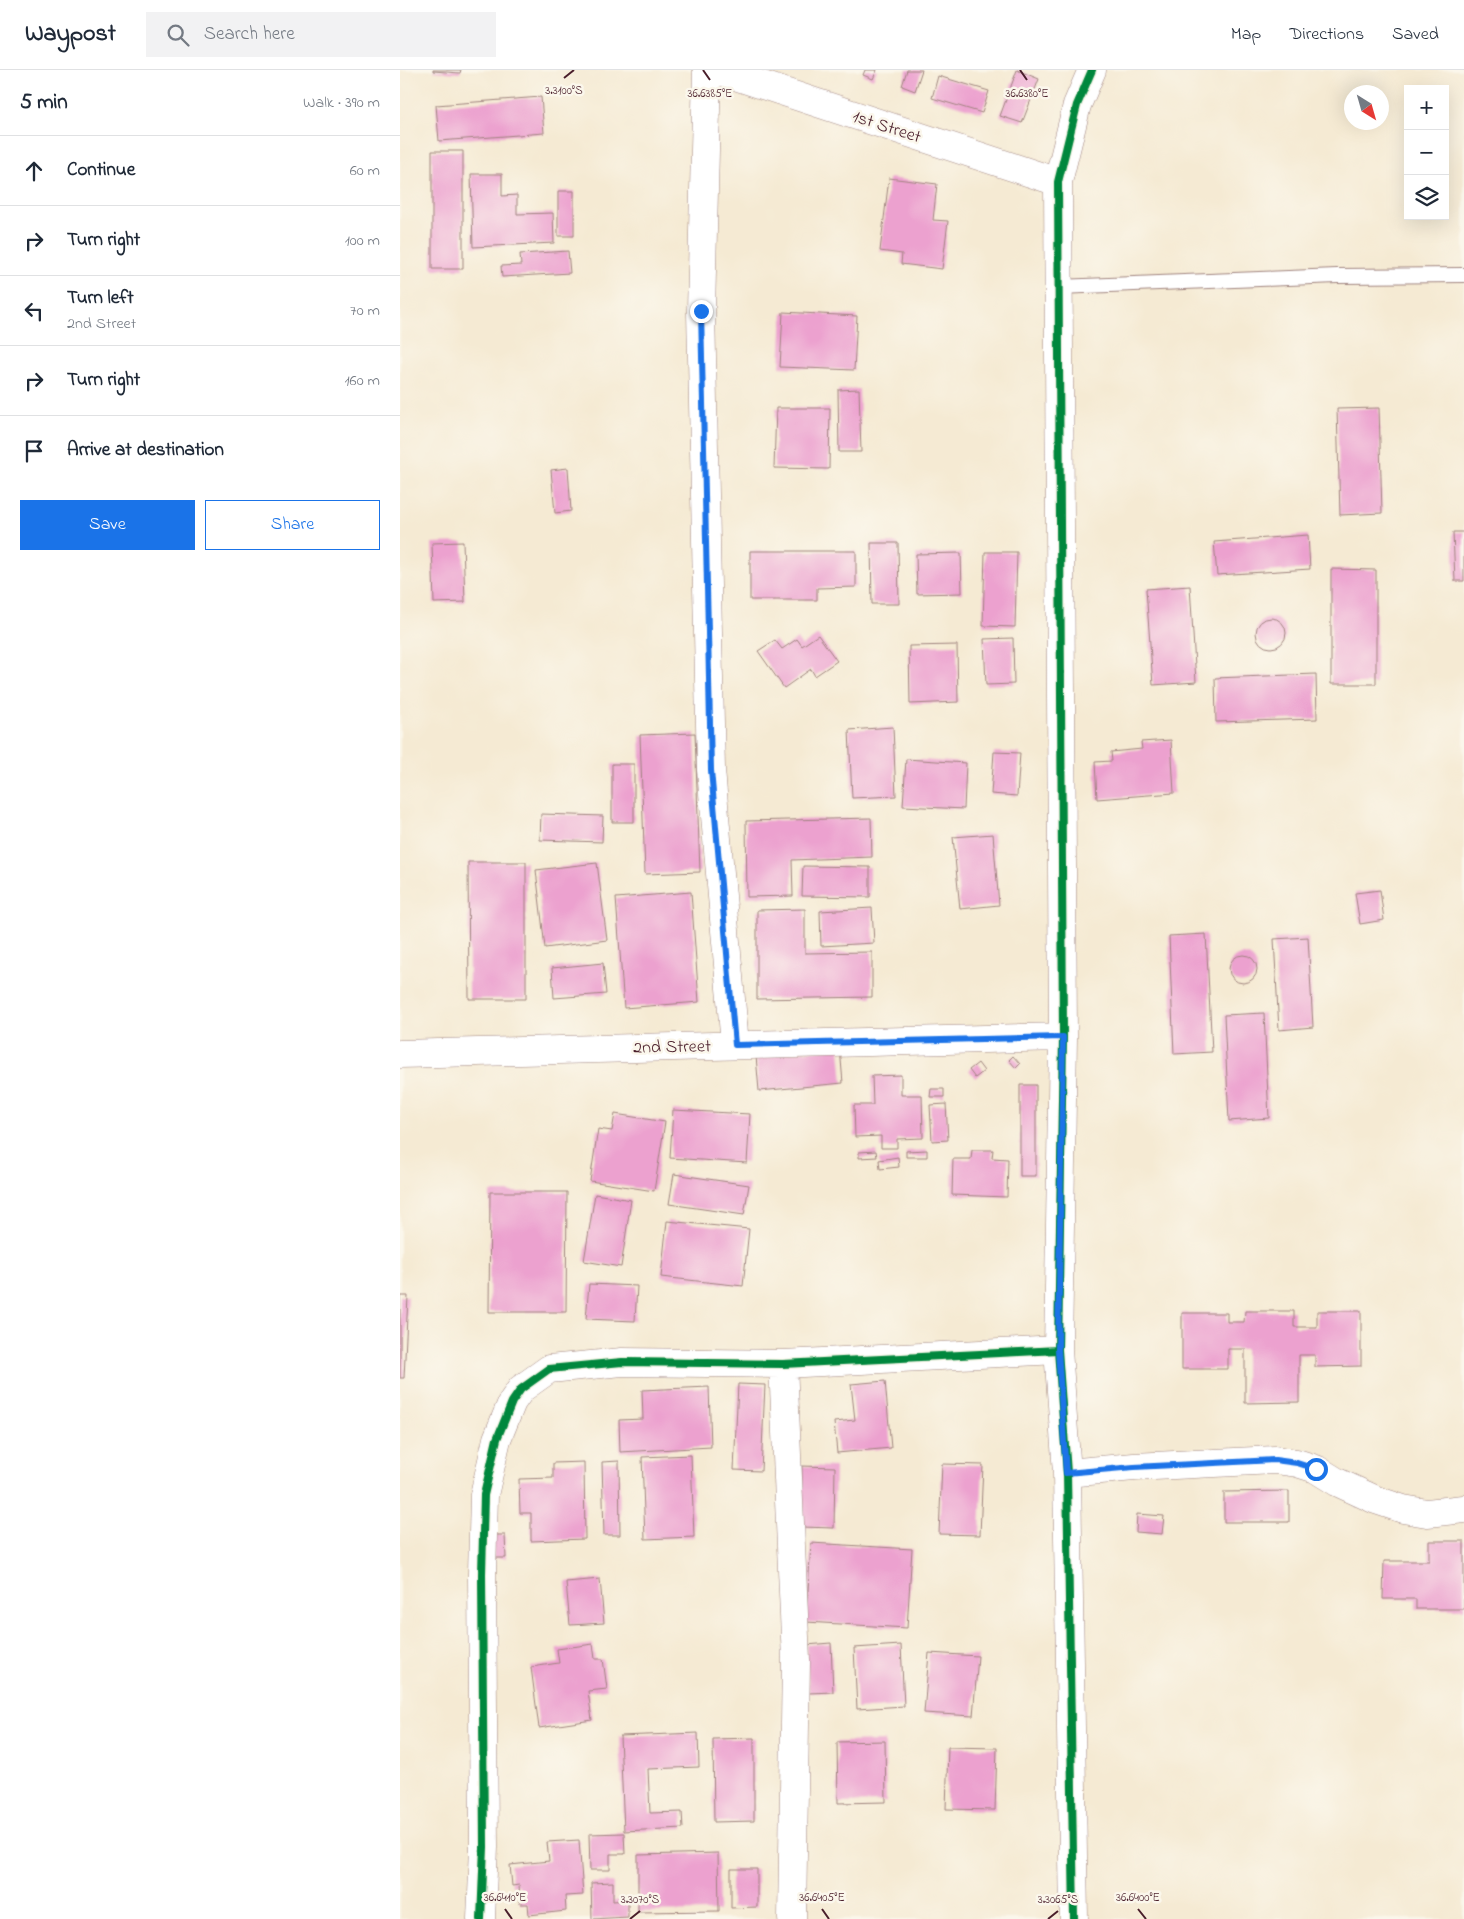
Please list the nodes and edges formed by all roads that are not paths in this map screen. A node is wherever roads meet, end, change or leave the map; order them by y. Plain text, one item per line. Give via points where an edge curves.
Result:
1 (707, 70) edge
2 (716, 70) edge
3 (1092, 70) edge
4 (1058, 182) junction
5 (1464, 275) edge
6 (1059, 286) junction
7 (1063, 1037) junction
8 (735, 1045) junction
9 (400, 1054) edge
10 (1058, 1350) junction
11 (783, 1364) junction
12 (1066, 1473) junction
13 (1464, 1509) edge
14 (481, 1919) edge
15 (792, 1919) edge
16 (1074, 1919) edge

1 - 8 street via 701,311 711,770
2 - 4 street, 1st Street
3 - 4 street via 1077,105
4 - 6 street
5 - 6 lane
6 - 7 street
7 - 8 street, 2nd Street
7 - 10 street
8 - 9 street, 2nd Street
10 - 11 street
10 - 12 street
11 - 14 street via 622,1362 549,1369 521,1389 512,1402 497,1438 484,1496
11 - 15 street via 796,1660
12 - 13 street via 1275,1460 1316,1469 1376,1500 1403,1509 1427,1513
12 - 16 street

